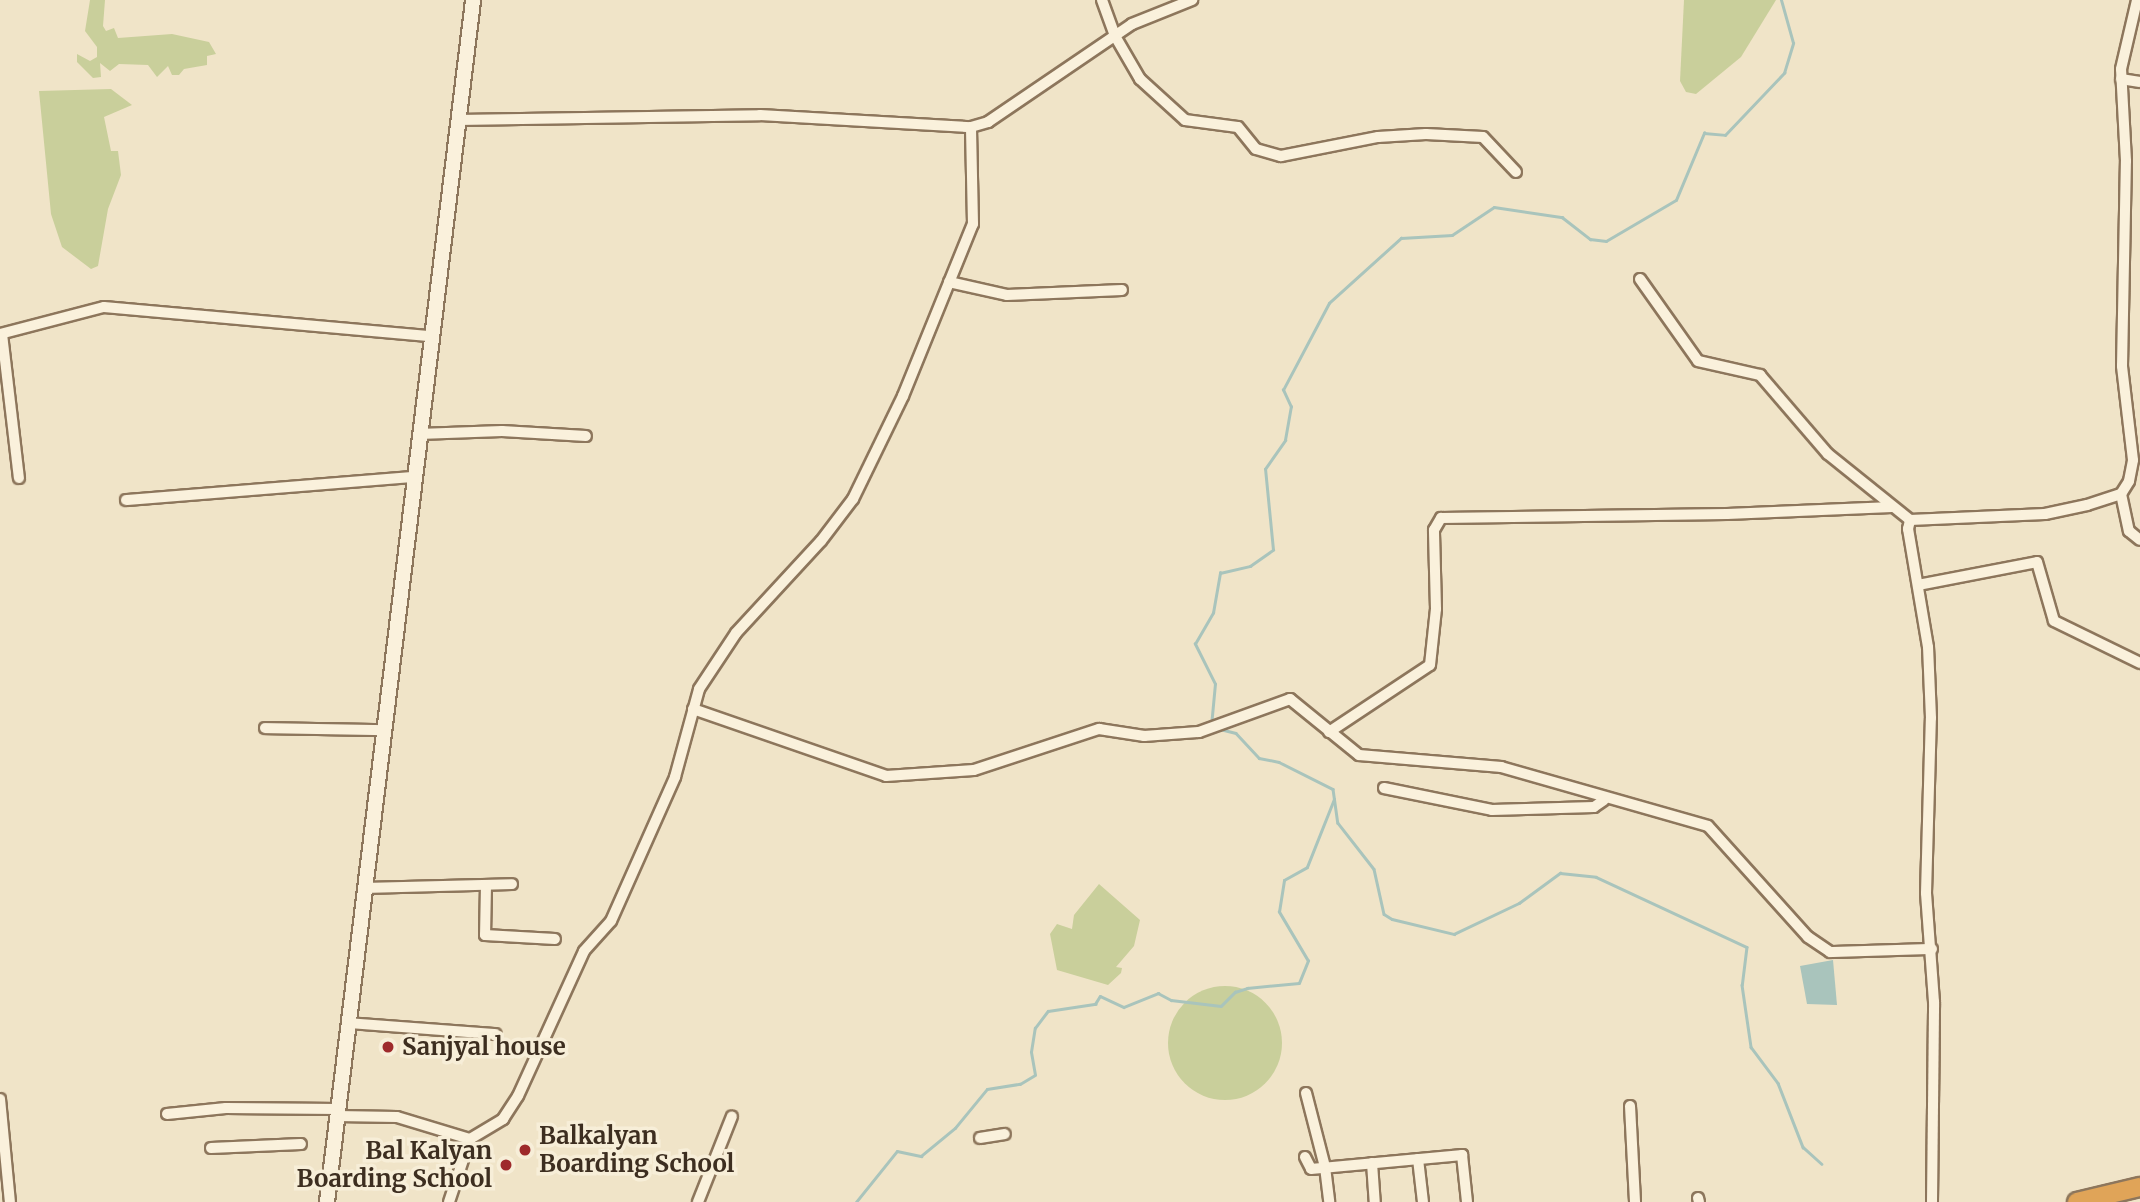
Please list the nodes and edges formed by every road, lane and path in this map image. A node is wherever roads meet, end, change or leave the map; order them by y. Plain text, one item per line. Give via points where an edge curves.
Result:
1 (473, 0) edge
2 (1102, 0) edge
3 (1192, 0) edge
4 (2137, 0) edge
5 (1115, 36) junction
6 (2121, 79) junction
7 (2140, 82) edge
8 (458, 120) junction
9 (971, 127) junction
10 (1516, 172) dead end
11 (1640, 279) dead end
12 (950, 282) junction
13 (1122, 290) dead end
14 (1, 334) edge
15 (431, 336) junction
16 (2127, 406) junction
17 (2140, 408) edge
18 (419, 434) junction
19 (586, 436) dead end
20 (414, 477) junction
21 (19, 478) dead end
22 (2120, 494) junction
23 (125, 500) dead end
24 (1892, 507) junction
25 (1910, 520) junction
26 (2140, 540) edge
27 (1918, 585) junction
28 (2140, 663) edge
29 (693, 709) junction
30 (265, 728) dead end
31 (383, 730) junction
32 (1329, 732) junction
33 (1384, 788) dead end
34 (1604, 800) junction
35 (512, 884) dead end
36 (486, 885) junction
37 (364, 888) junction
38 (555, 939) dead end
39 (1932, 949) junction
40 (348, 1023) junction
41 (496, 1034) dead end
42 (1306, 1093) dead end
43 (0, 1099) edge
44 (1630, 1106) dead end
45 (337, 1112) junction
46 (167, 1114) dead end
47 (732, 1116) dead end
48 (1006, 1134) dead end
49 (980, 1138) dead end
50 (470, 1139) junction
51 (301, 1144) dead end
52 (211, 1148) dead end
53 (1305, 1157) dead end
54 (1418, 1159) junction
55 (1372, 1163) junction
56 (1325, 1167) junction
57 (2140, 1188) edge
58 (10, 1202) edge
59 (327, 1202) edge
60 (449, 1202) edge
61 (698, 1202) edge
62 (1329, 1202) edge
63 (1375, 1202) edge
64 (1423, 1202) edge
65 (1467, 1202) edge
66 (1635, 1202) edge
67 (1932, 1202) edge
68 (2077, 1202) edge

1 - 8 street
2 - 5 street
3 - 5 street
4 - 6 street
5 - 9 street via 988,122
5 - 10 street via 1140,79 1185,120 1238,127 1256,149 1281,156 1378,138 1457,134 1483,137
6 - 7 street
6 - 16 street via 2126,161 2122,366
8 - 9 street via 760,115
8 - 15 street
9 - 12 street via 973,224
11 - 24 street via 1698,361 1760,375 1828,454
12 - 13 street via 1007,295
12 - 29 street via 904,396 852,499 821,541 736,633 699,689
14 - 15 street via 104,307
14 - 21 street
15 - 18 street
16 - 17 street
16 - 22 street via 2133,460
18 - 19 street via 502,431
18 - 20 street
20 - 23 street
20 - 31 street
22 - 25 street via 2045,514
22 - 26 street via 2129,531
24 - 25 street
24 - 32 street via 1441,518 1434,530 1436,609 1430,664
25 - 27 street
27 - 28 street via 2038,562 2054,621
27 - 39 street via 1928,647 1932,732 1926,893
29 - 32 street via 886,776 974,770 1099,729 1169,736 1290,699
29 - 50 street via 675,777 611,921 584,951 518,1096 503,1119
30 - 31 street
31 - 37 street
32 - 34 street via 1359,755 1502,767 1554,779
33 - 34 street via 1492,810 1594,807
34 - 39 street via 1713,830 1808,937 1830,952
35 - 36 street
36 - 37 street
36 - 38 street via 485,935
37 - 40 street
39 - 67 street
40 - 41 street
40 - 45 street
42 - 56 street
43 - 58 street
44 - 66 street
45 - 46 street via 226,1108
45 - 50 street via 397,1117
45 - 59 street
47 - 61 street
48 - 49 street
50 - 60 street
51 - 52 street
53 - 56 street via 1311,1170
54 - 55 street
54 - 64 street
54 - 65 street via 1462,1155
55 - 56 street
55 - 63 street
56 - 62 street
57 - 68 highway

